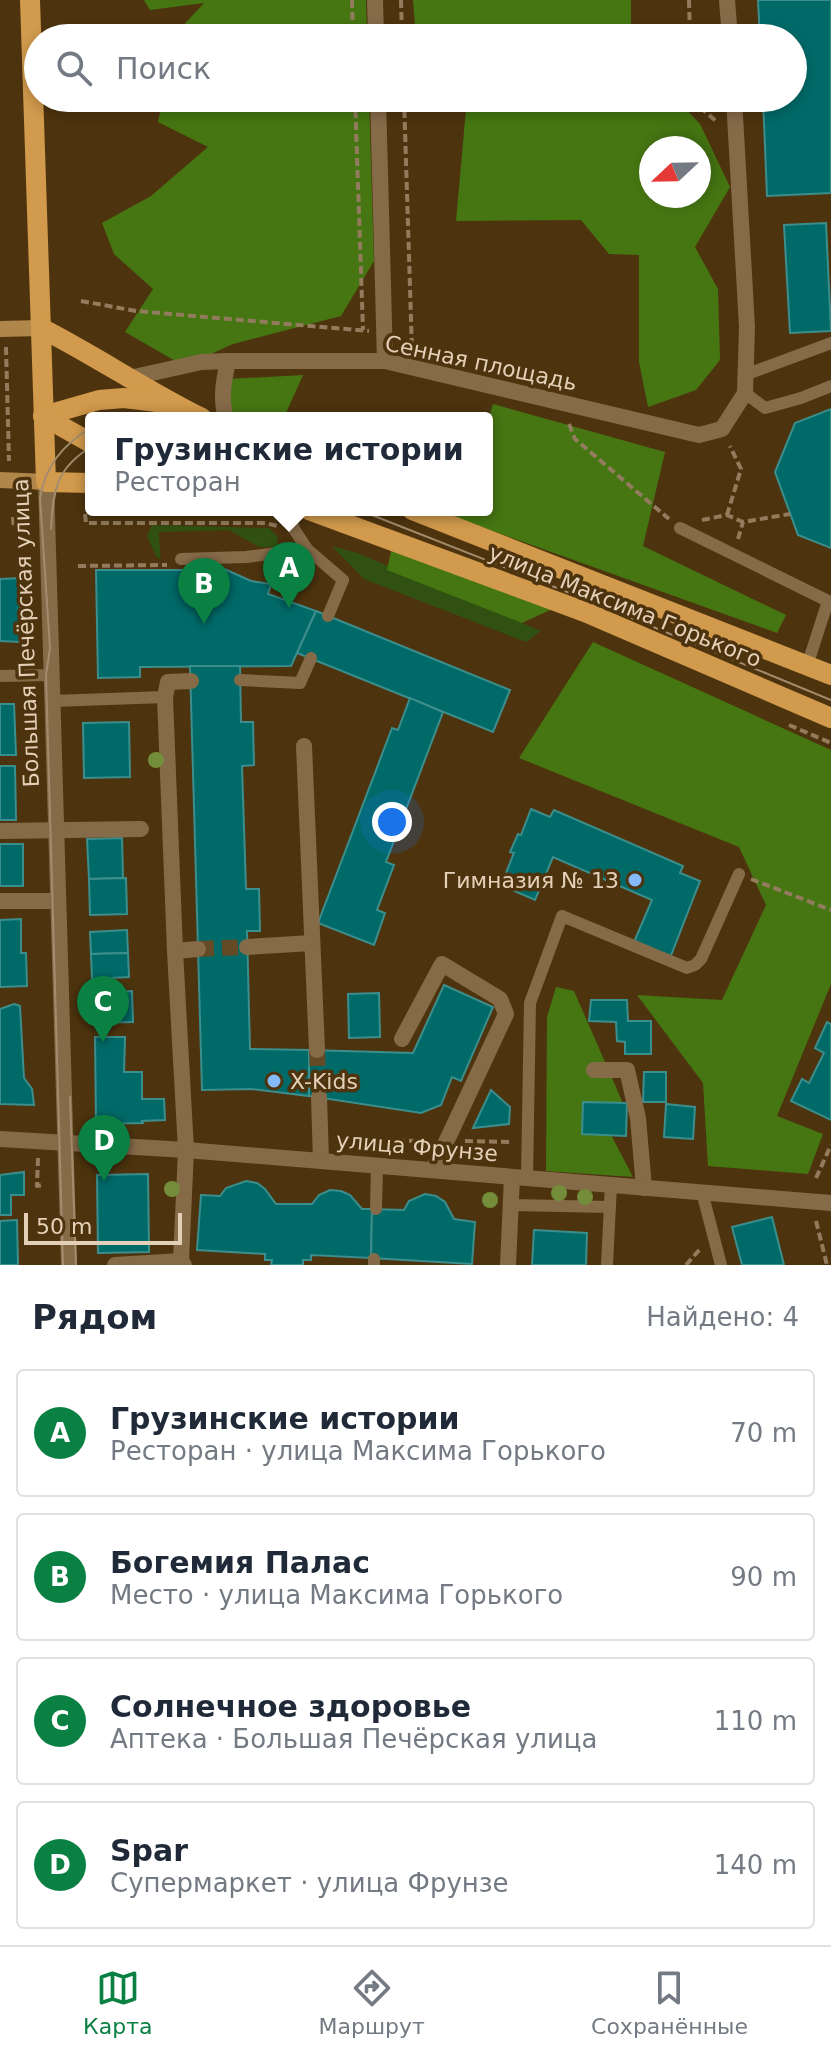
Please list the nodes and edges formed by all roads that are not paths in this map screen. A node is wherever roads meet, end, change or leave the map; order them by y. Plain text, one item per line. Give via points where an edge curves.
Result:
1 (30, 0) edge
2 (375, 0) edge
3 (727, 0) edge
4 (31, 24) edge
5 (376, 24) edge
6 (729, 24) edge
7 (34, 112) edge
8 (378, 112) edge
9 (735, 112) edge
10 (41, 328) junction
11 (3, 335) edge
12 (831, 343) edge
13 (228, 361) junction
14 (385, 361) junction
15 (745, 375) junction
16 (130, 378) junction
17 (831, 386) edge
18 (745, 393) junction
19 (172, 404) junction
20 (189, 412) edge
21 (224, 412) edge
22 (43, 416) junction
23 (85, 440) edge
24 (0, 480) edge
25 (46, 482) junction
26 (85, 483) edge
27 (290, 516) edge
28 (325, 516) edge
29 (427, 516) edge
30 (685, 530) road end
31 (307, 549) junction
32 (181, 559) dead end
33 (830, 597) edge
34 (328, 616) dead end
35 (311, 658) dead end
36 (807, 666) junction
37 (52, 675) junction
38 (831, 675) edge
39 (0, 676) edge
40 (240, 680) dead end
41 (191, 681) dead end
42 (165, 697) junction
43 (52, 701) junction
44 (831, 718) edge
45 (304, 746) dead end
46 (141, 829) dead end
47 (56, 830) junction
48 (0, 831) edge
49 (739, 874) dead end
50 (0, 901) edge
51 (58, 901) junction
52 (312, 943) junction
53 (247, 947) tunnel mouth
54 (198, 949) tunnel mouth
55 (175, 951) junction
56 (402, 1039) dead end
57 (317, 1050) tunnel mouth
58 (594, 1070) dead end
59 (319, 1097) tunnel mouth
60 (0, 1139) edge
61 (65, 1142) junction
62 (186, 1150) junction
63 (321, 1161) junction
64 (377, 1166) junction
65 (433, 1170) junction
66 (519, 1178) junction
67 (611, 1185) junction
68 (644, 1188) junction
69 (702, 1192) junction
70 (831, 1203) edge
71 (511, 1205) junction
72 (610, 1207) junction
73 (376, 1209) dead end
74 (182, 1263) edge
75 (69, 1265) edge
76 (115, 1265) edge
77 (508, 1265) edge
78 (607, 1265) edge
79 (721, 1265) edge

1 - 4 main road, Большая Печёрская улица
2 - 5 street
3 - 6 street
7 - 10 main road, Большая Печёрская улица
8 - 14 street
9 - 15 street
10 - 11 main road
10 - 16 main road
10 - 22 main road, Большая Печёрская улица
12 - 15 lane
13 - 14 street, Сенная площадь
13 - 16 street, Сенная площадь
13 - 21 street
14 - 18 street, Сенная площадь via 699,435 722,429
15 - 18 street
16 - 19 main road
17 - 18 lane via 765,408
19 - 20 main road
19 - 22 main road via 112,399
22 - 23 main road
22 - 25 main road, Большая Печёрская улица
24 - 25 main road
25 - 26 main road
25 - 37 street, Большая Печёрская улица
27 - 31 lane
28 - 44 main road, улица Максима Горького via 585,612
29 - 36 main road, улица Максима Горького
30 - 33 lane
31 - 32 lane
31 - 34 lane via 343,580
33 - 36 lane
35 - 40 lane via 300,683
36 - 38 main road, улица Максима Горького
37 - 39 lane
37 - 43 street, Большая Печёрская улица
41 - 42 street via 168,682
42 - 43 lane
42 - 55 street
43 - 47 street, Большая Печёрская улица
45 - 52 street
46 - 47 street
47 - 48 street
47 - 51 street, Большая Печёрская улица
49 - 66 lane via 701,959 687,968 562,916 530,1003
50 - 51 street
51 - 61 street, Большая Печёрская улица
52 - 53 street
52 - 57 street
54 - 55 street
55 - 62 street
56 - 65 street via 442,964 500,999 506,1014
58 - 68 street via 627,1070 638,1118
59 - 63 street
60 - 61 street, улица Фрунзе
61 - 62 street, улица Фрунзе
61 - 75 street, Большая Печёрская улица
62 - 63 street, улица Фрунзе
62 - 74 street
63 - 64 street, улица Фрунзе
64 - 65 street, улица Фрунзе
64 - 73 lane
65 - 66 street, улица Фрунзе
66 - 67 street, улица Фрунзе
66 - 71 street
67 - 68 street, улица Фрунзе
67 - 72 lane
68 - 69 street, улица Фрунзе
69 - 70 street, улица Фрунзе
69 - 79 lane
71 - 72 lane
71 - 77 street
72 - 78 lane
74 - 76 street

